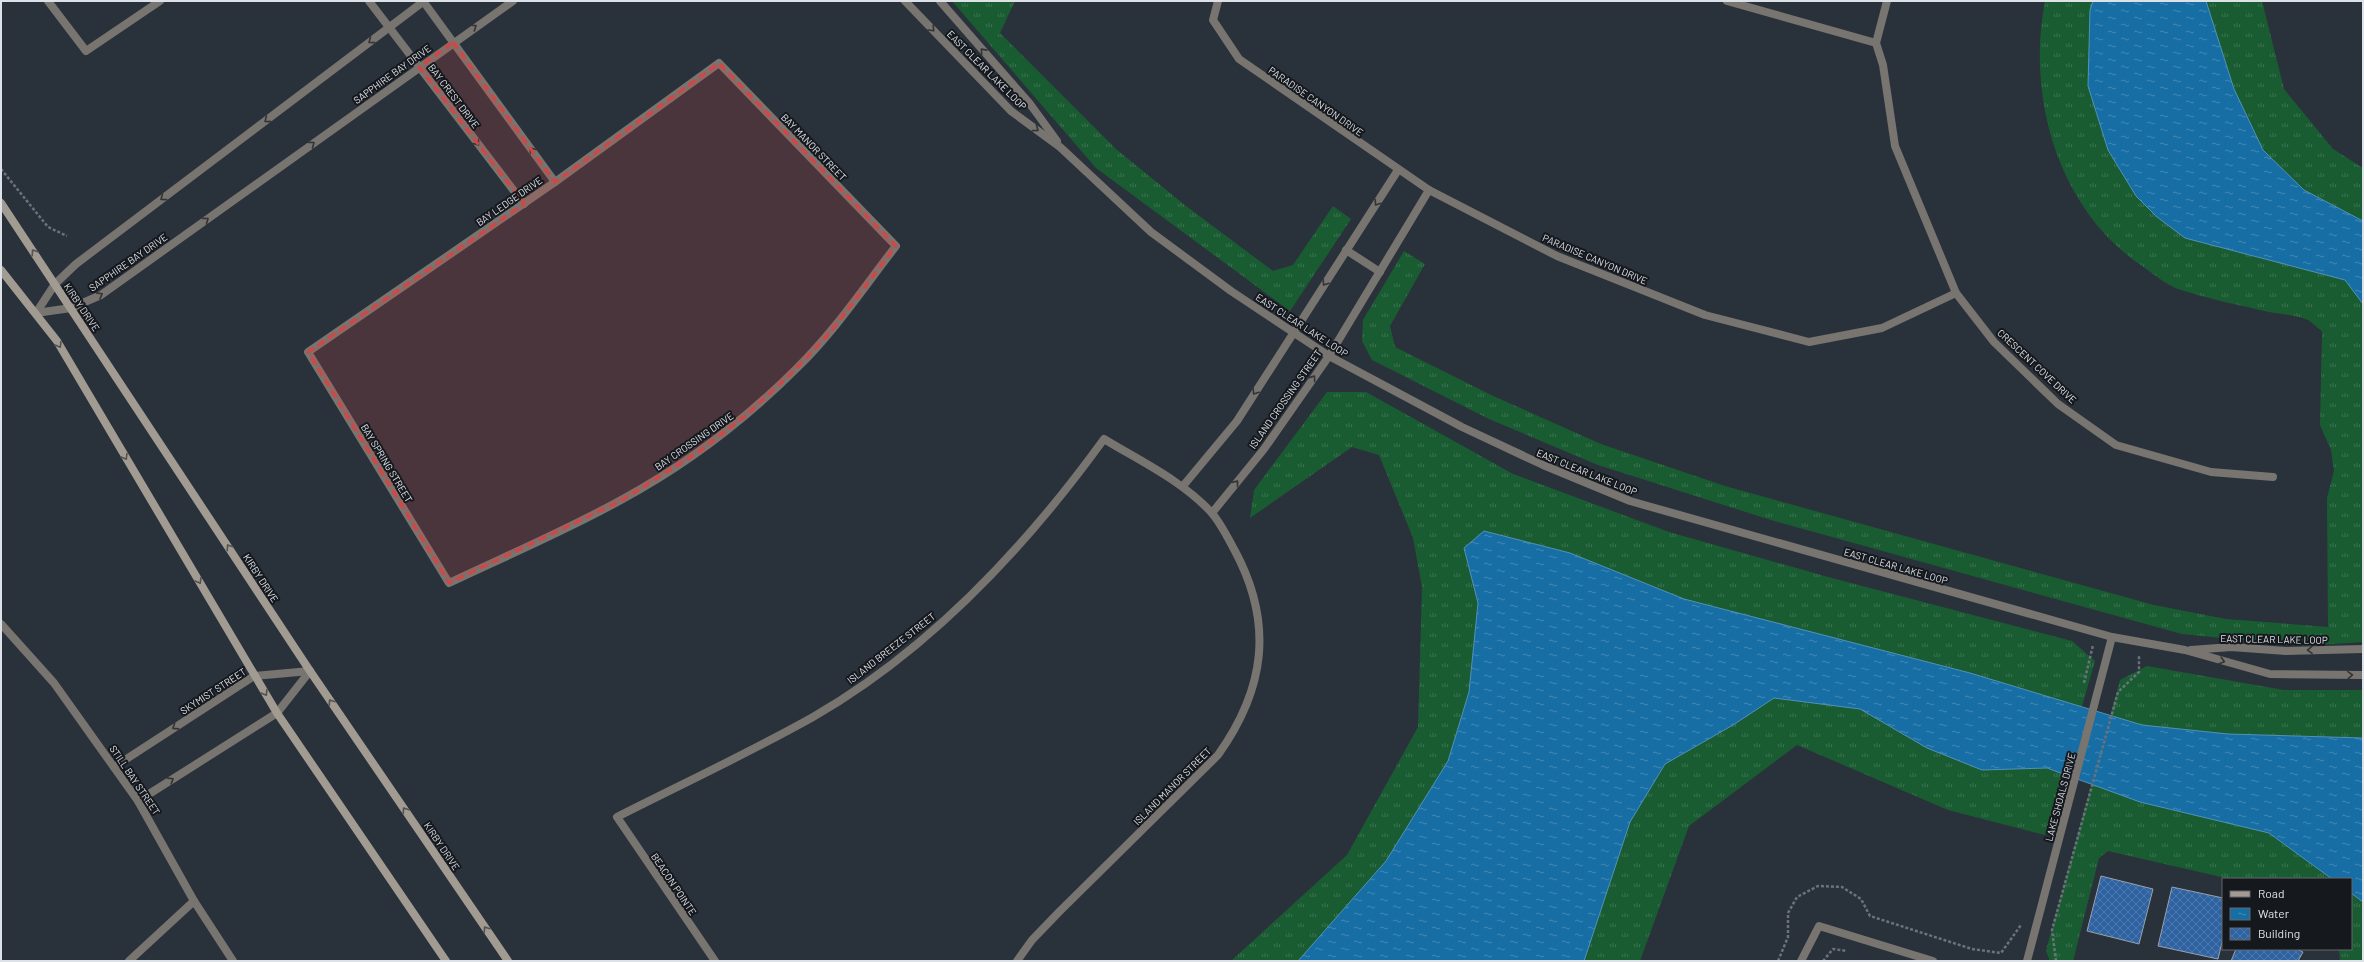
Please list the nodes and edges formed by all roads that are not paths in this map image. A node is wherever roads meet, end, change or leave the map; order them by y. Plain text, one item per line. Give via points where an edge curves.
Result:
1 (48, 1) edge
2 (160, 1) edge
3 (369, 1) edge
4 (423, 1) edge
5 (513, 1) edge
6 (905, 1) edge
7 (940, 1) edge
8 (1218, 1) edge
9 (1727, 1) edge
10 (1887, 1) edge
11 (389, 28) junction
12 (453, 42) junction
13 (1876, 43) junction
14 (719, 63) joint
15 (419, 67) junction
16 (1060, 147) junction
17 (1398, 170) junction
18 (555, 182) junction
19 (1429, 190) junction
20 (1, 203) edge
21 (524, 204) junction
22 (896, 246) joint
23 (1346, 250) junction
24 (1, 270) edge
25 (1380, 272) junction
26 (55, 284) junction
27 (1956, 293) junction
28 (71, 308) junction
29 (36, 313) junction
30 (1294, 332) junction
31 (308, 352) joint
32 (1329, 356) junction
33 (1104, 439) joint
34 (2273, 477) dead end
35 (1183, 486) junction
36 (1212, 513) junction
37 (449, 583) joint
38 (1, 624) edge
39 (2112, 637) junction
40 (2363, 649) edge
41 (2185, 650) junction
42 (310, 671) junction
43 (2363, 674) edge
44 (254, 676) junction
45 (277, 713) junction
46 (114, 767) junction
47 (138, 801) junction
48 (617, 817) joint
49 (194, 901) junction
50 (129, 961) edge
51 (233, 961) edge
52 (446, 961) edge
53 (508, 961) edge
54 (715, 961) edge
55 (1017, 961) edge
56 (1801, 961) edge
57 (1933, 961) edge
58 (2026, 961) edge

1 - 2 street via 86,51
3 - 11 street, BAY CREST DRIVE
4 - 11 street
4 - 12 street
12 -> 5 street, SAPPHIRE BAY DRIVE
6 -> 16 street, EAST CLEAR LAKE LOOP via 1011,111
16 -> 7 street, EAST CLEAR LAKE LOOP via 1030,104
8 - 17 street, PARADISE CANYON DRIVE via 1213,20 1239,59
9 - 13 street
10 - 13 street
11 - 15 street, BAY CREST DRIVE
11 -> 26 street via 76,264
12 - 15 street, SAPPHIRE BAY DRIVE
18 -> 12 street
13 - 27 street, CRESCENT COVE DRIVE via 1883,65 1895,146
14 - 18 street, BAY LEDGE DRIVE
14 - 22 street, BAY MANOR STREET
15 -> 21 street, BAY CREST DRIVE
28 -> 15 street, SAPPHIRE BAY DRIVE via 101,295
16 - 30 street, EAST CLEAR LAKE LOOP via 1151,232 1231,291
17 - 19 street, PARADISE CANYON DRIVE
17 -> 23 street
18 - 21 street, BAY LEDGE DRIVE
19 - 25 street, ISLAND CROSSING STREET
19 - 27 street, PARADISE CANYON DRIVE via 1572,262 1705,315 1809,342 1882,328
26 -> 20 main road, KIRBY DRIVE
21 - 31 street, BAY LEDGE DRIVE
22 - 37 street, BAY CROSSING DRIVE via 831,332 798,368 748,414 699,452 621,501
23 - 25 street
23 -> 30 street
24 - 29 main road
25 - 32 street, ISLAND CROSSING STREET
26 - 28 main road, KIRBY DRIVE
26 - 29 street
27 - 34 street, CRESCENT COVE DRIVE via 1994,342 2058,404 2116,445 2211,472
28 - 29 street, SAPPHIRE BAY DRIVE
42 -> 28 main road, KIRBY DRIVE
29 -> 44 main road via 57,341
30 - 32 street, EAST CLEAR LAKE LOOP
30 -> 35 street via 1237,420
31 - 37 street, BAY SPRING STREET
36 -> 32 street, ISLAND CROSSING STREET via 1264,448
32 - 39 street, EAST CLEAR LAKE LOOP via 1462,427 1543,465 1630,501
33 - 35 street, ISLAND MANOR STREET
33 - 48 street, ISLAND BREEZE STREET via 1071,484 1021,544 972,595 923,638 874,676 813,717
35 - 36 street, ISLAND MANOR STREET
36 - 55 street, ISLAND MANOR STREET via 1244,567 1254,595 1259,621 1260,648 1256,678 1246,709 1235,731 1218,755 1055,916 1032,940
38 - 46 street, STILL BAY STREET via 54,682
39 - 41 street, EAST CLEAR LAKE LOOP
39 - 58 street, LAKE SHOALS DRIVE
40 -> 41 street, EAST CLEAR LAKE LOOP via 2286,650 2231,647
41 -> 43 street, EAST CLEAR LAKE LOOP via 2270,674
42 - 44 street, SKYMIST STREET
42 - 45 street
53 -> 42 main road, KIRBY DRIVE
44 -> 45 main road
44 -> 46 street, SKYMIST STREET
47 -> 45 street
45 - 52 main road
46 - 47 street, STILL BAY STREET
47 - 49 street, STILL BAY STREET
48 - 54 street, BEACON POINTE
49 - 50 street
49 - 51 street, STILL BAY STREET
56 - 57 street via 1819,926

